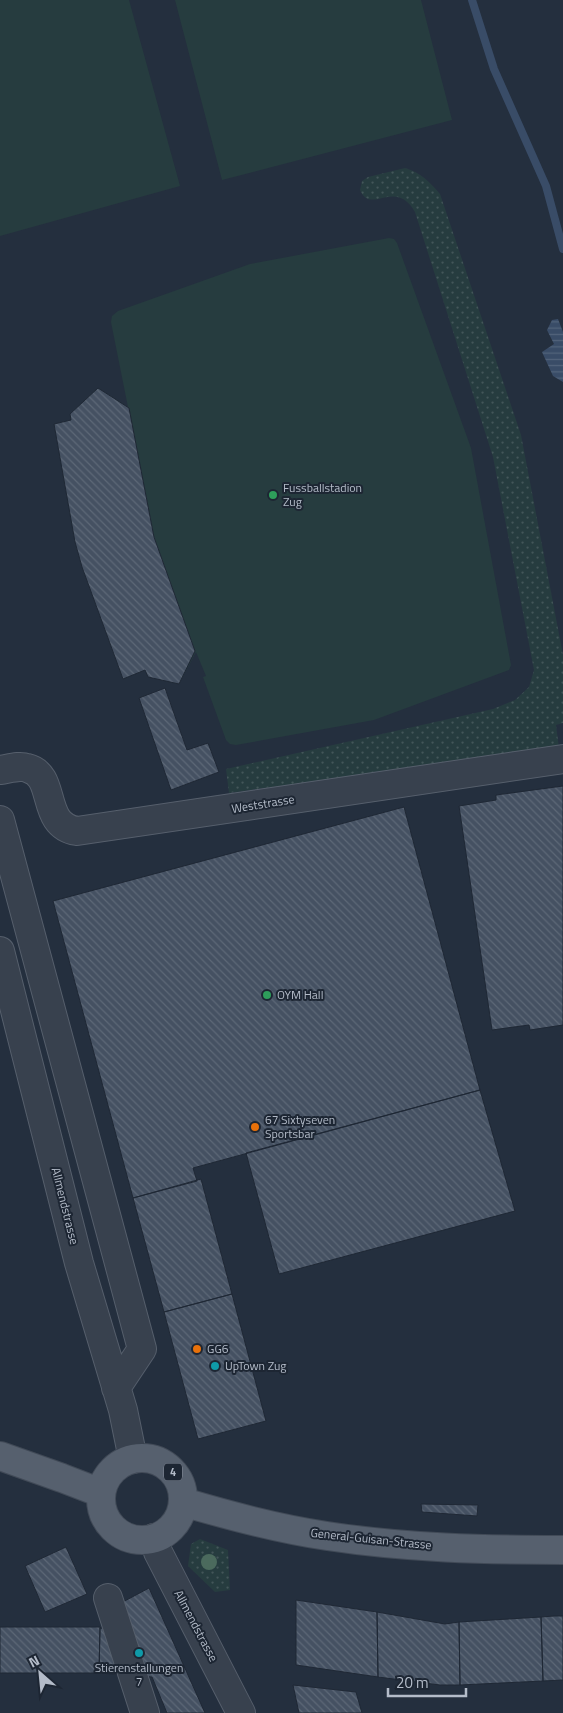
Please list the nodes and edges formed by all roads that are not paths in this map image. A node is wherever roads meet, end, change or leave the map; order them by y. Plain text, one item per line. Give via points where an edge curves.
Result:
1 (563, 759) edge
2 (0, 770) edge
3 (0, 820) edge
4 (0, 951) edge
5 (116, 1388) junction
6 (0, 1456) edge
7 (133, 1459) junction
8 (101, 1493) junction
9 (183, 1502) junction
10 (154, 1538) junction
11 (563, 1550) edge
12 (108, 1598) dead end
13 (145, 1713) edge
14 (241, 1713) edge

1 - 2 street, Weststrasse via 77,831 69,830 57,820 44,784 35,772 21,767
3 - 5 street via 142,1349
4 - 5 street, Allmendstrasse via 79,1263
5 - 7 street, Allmendstrasse
6 - 8 main road
7 - 8 main road via 112,1471 104,1481
7 - 9 main road, 4 via 155,1460 165,1465 179,1481
8 - 10 main road via 104,1516 120,1534 130,1539
9 - 10 main road via 171,1528
9 - 11 main road, General-Guisan-Strasse via 327,1536 473,1549
10 - 14 street, Allmendstrasse via 158,1552
12 - 13 street

